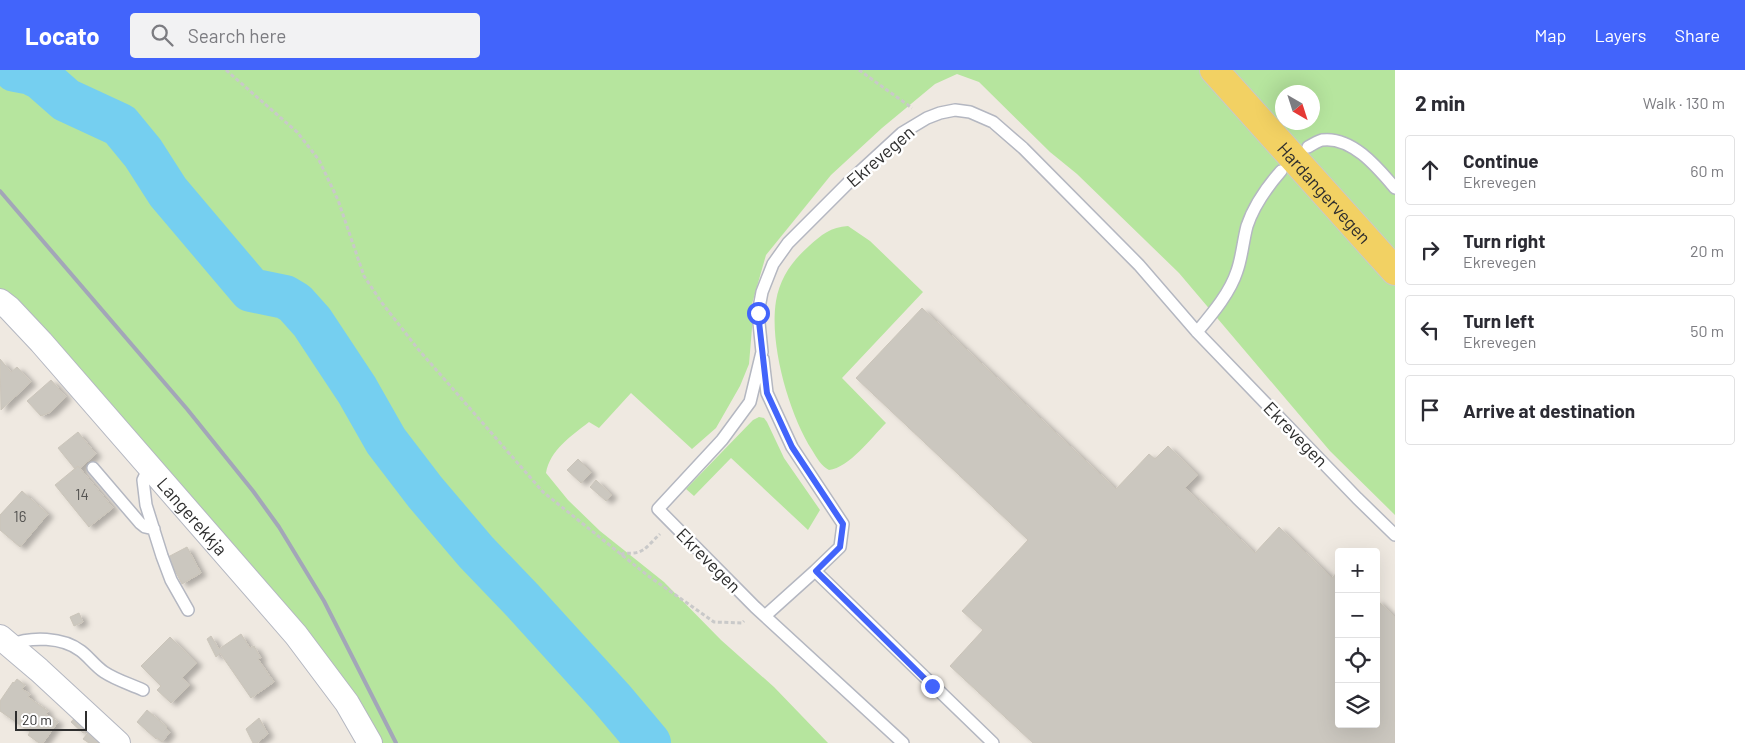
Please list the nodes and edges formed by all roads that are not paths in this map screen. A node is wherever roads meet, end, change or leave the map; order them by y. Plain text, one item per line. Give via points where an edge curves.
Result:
1 (1214, 70) edge
2 (1308, 147) dead end
3 (1281, 171) dead end
4 (1395, 188) edge
5 (1395, 271) edge
6 (0, 301) edge
7 (1198, 332) junction
8 (762, 352) junction
9 (149, 467) junction
10 (94, 468) dead end
11 (154, 529) junction
12 (1395, 536) edge
13 (816, 571) junction
14 (188, 610) dead end
15 (765, 616) junction
16 (5, 641) edge
17 (143, 690) dead end
18 (118, 743) edge
19 (370, 743) edge
20 (903, 743) edge
21 (993, 743) edge

1 - 5 main road, Hardangervegen
2 - 4 lane via 1320,140 1335,140 1348,145
3 - 7 lane via 1256,204 1247,226 1237,272 1216,310
6 - 9 street, Langerekkja via 41,342
7 - 8 lane, Ekrevegen via 1139,265 1024,148 993,122 970,112 955,110 927,118 902,133 788,243 773,264 762,292 758,313
7 - 12 lane, Ekrevegen
8 - 13 lane, Ekrevegen via 767,393 792,447 843,524 840,547
8 - 15 lane, Ekrevegen via 750,402 722,440 658,509
9 - 11 lane via 144,492
9 - 19 street, Langerekkja via 296,635 342,696
10 - 11 lane via 140,523
11 - 14 lane via 171,580
13 - 15 lane, Ekrevegen
13 - 21 lane
15 - 20 lane, Ekrevegen
16 - 17 lane via 37,639 62,642 82,652 104,672
16 - 18 street

